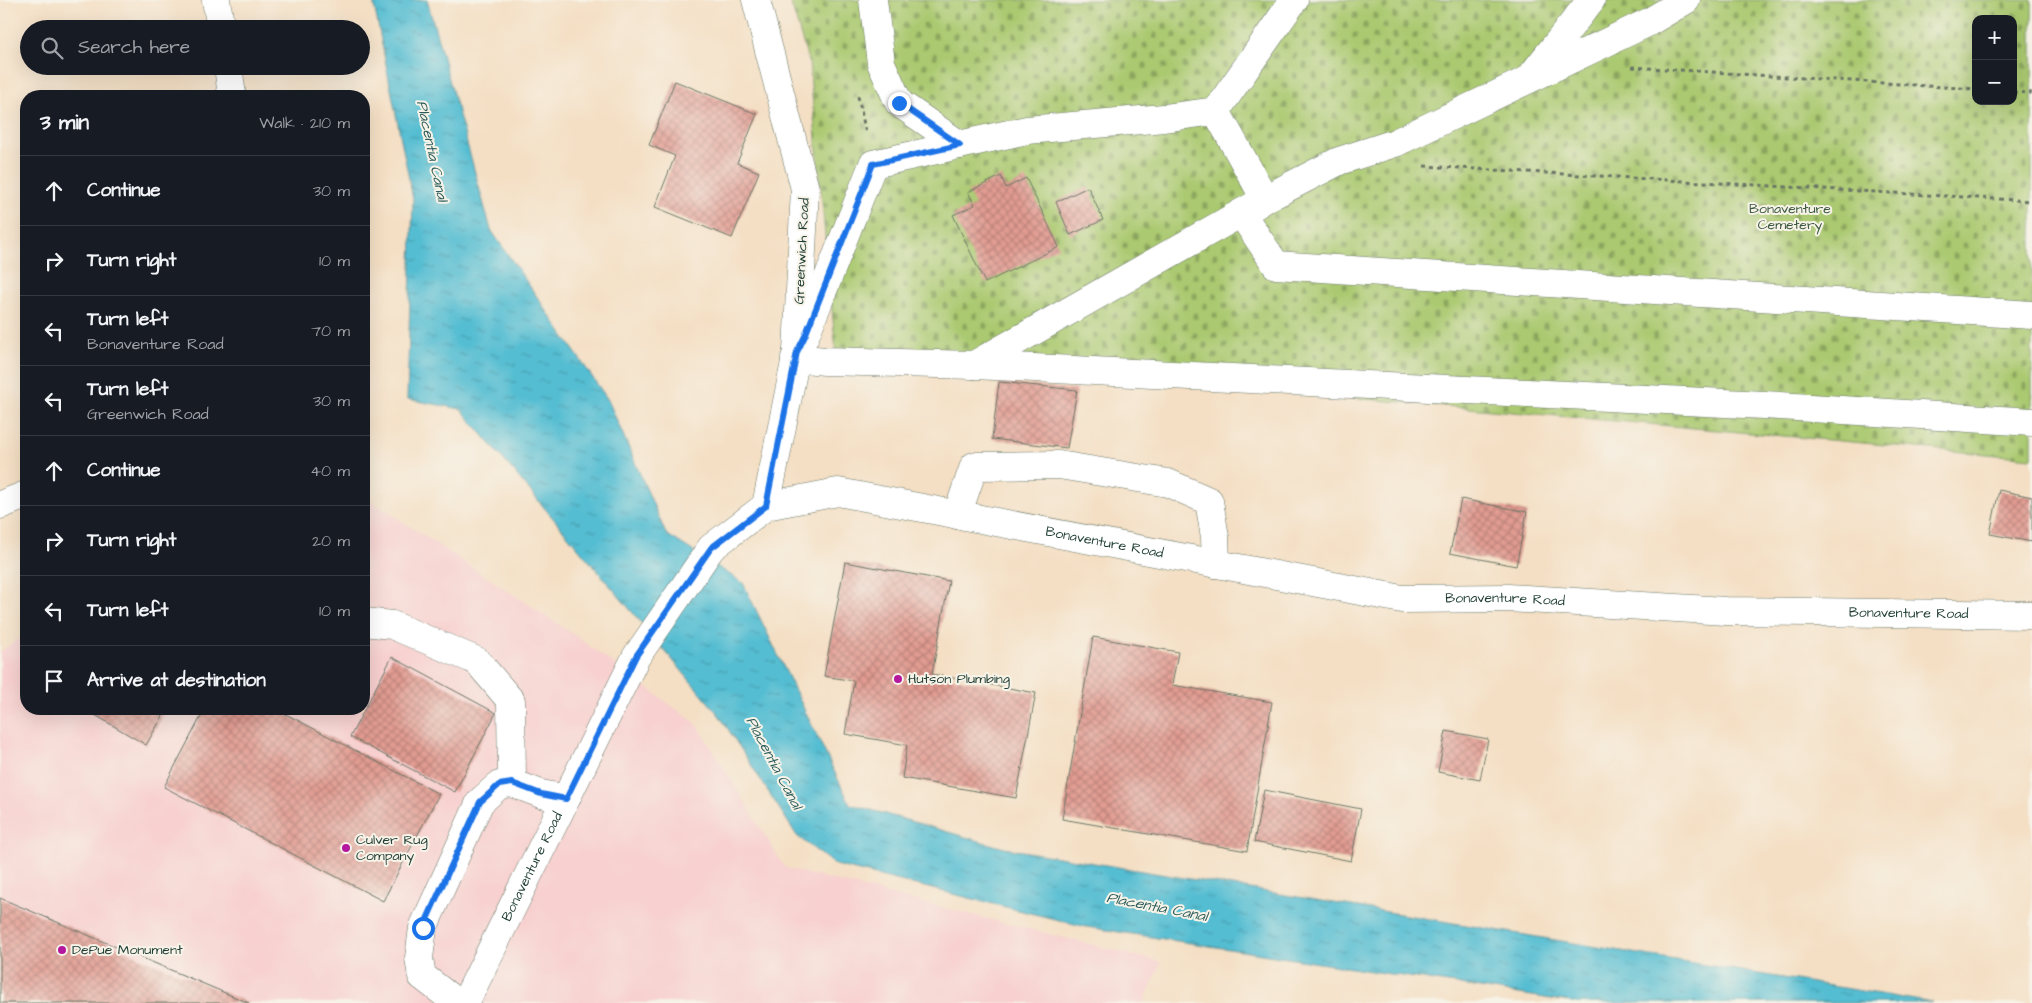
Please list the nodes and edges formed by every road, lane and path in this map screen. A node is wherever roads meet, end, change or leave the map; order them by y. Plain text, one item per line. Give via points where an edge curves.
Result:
1 (216, 0) edge
2 (756, 0) edge
3 (873, 0) edge
4 (1294, 0) edge
5 (1591, 0) edge
6 (1686, 0) edge
7 (219, 20) edge
8 (1623, 66) dead end
9 (229, 75) edge
10 (1529, 79) junction
11 (1972, 89) edge
12 (231, 90) edge
13 (2017, 92) edge
14 (2032, 93) edge
15 (1216, 111) junction
16 (960, 145) junction
17 (1418, 166) dead end
18 (1265, 199) junction
19 (2032, 201) edge
20 (1242, 213) junction
21 (2032, 315) edge
22 (796, 355) junction
23 (974, 365) junction
24 (2032, 422) edge
25 (20, 497) edge
26 (0, 505) edge
27 (766, 506) junction
28 (957, 515) junction
29 (1216, 564) junction
30 (2032, 615) edge
31 (370, 623) edge
32 (512, 783) junction
33 (566, 799) junction
34 (457, 1003) edge
35 (465, 1003) edge

1 - 7 street
2 - 22 street, Greenwich Road via 805,189
3 - 16 street via 881,63 899,103
4 - 15 street
5 - 10 street
6 - 10 street via 1650,22
8 - 11 path
9 - 12 street
10 - 18 street via 1396,143 1338,162
13 - 14 path
15 - 16 street via 1027,130
15 - 18 street
16 - 22 street via 873,164
17 - 19 path
18 - 20 street
20 - 21 street via 1276,265
20 - 23 street
22 - 23 street via 825,361
22 - 27 street, Greenwich Road
23 - 24 street via 1764,405
25 - 26 street
27 - 28 street, Bonaventure Road via 838,492
27 - 33 street, Bonaventure Road via 711,548 636,656
28 - 29 street, Bonaventure Road
28 - 29 street via 974,466 1058,465 1168,483 1209,502
29 - 30 street, Bonaventure Road via 1402,599 1508,598 1726,611
31 - 32 street via 392,625 477,661 511,701
32 - 33 street
32 - 34 street via 499,785 480,802 423,928 419,958 422,976
33 - 35 street, Bonaventure Road

